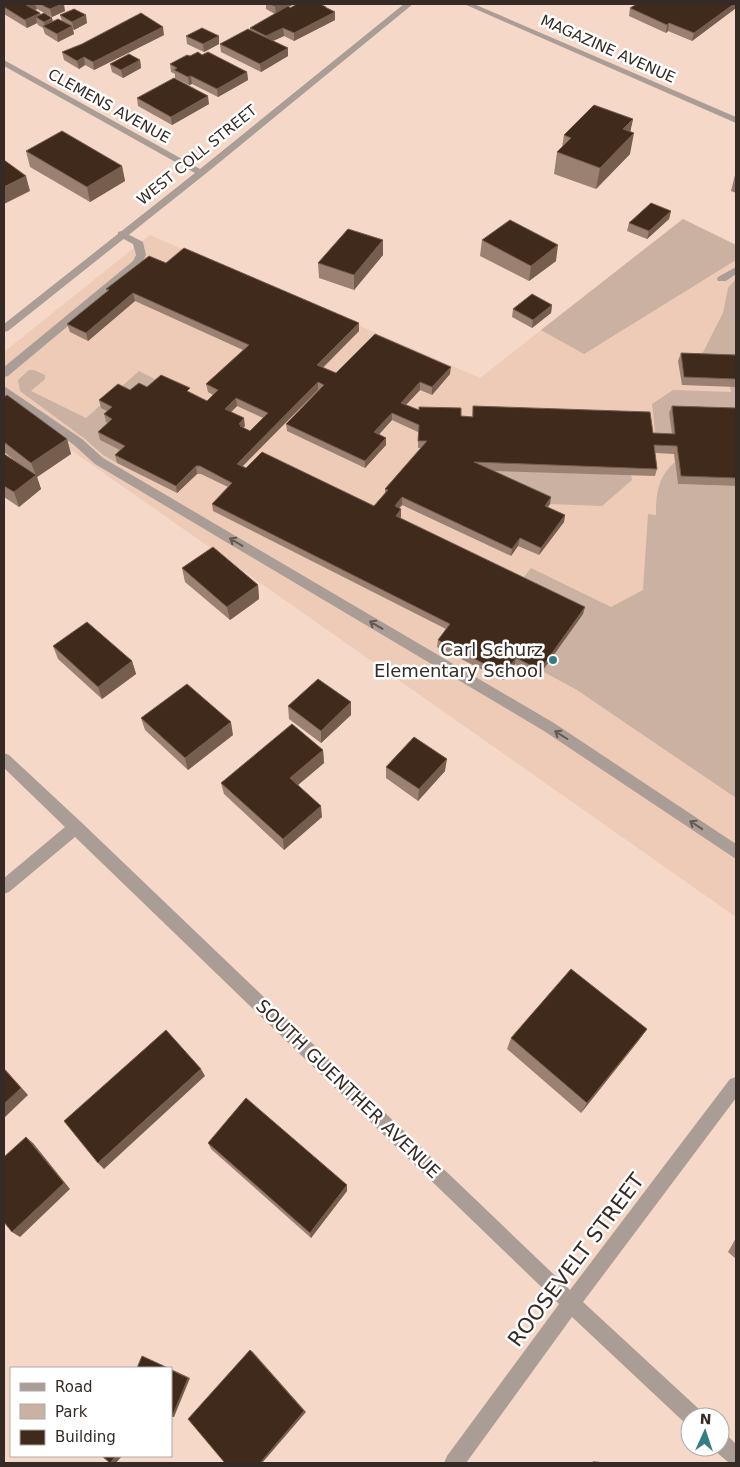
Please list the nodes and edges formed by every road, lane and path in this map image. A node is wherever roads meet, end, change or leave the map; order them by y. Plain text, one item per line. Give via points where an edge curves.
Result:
1 (409, 4) edge
2 (468, 4) edge
3 (4, 63) edge
4 (736, 120) edge
5 (200, 173) junction
6 (122, 234) junction
7 (736, 270) edge
8 (722, 279) dead end
9 (4, 329) edge
10 (4, 373) edge
11 (4, 390) edge
12 (4, 759) edge
13 (76, 827) junction
14 (736, 852) edge
15 (4, 887) edge
16 (736, 1085) edge
17 (571, 1303) junction
18 (683, 1407) edge
19 (454, 1463) edge

1 - 5 street, WEST COLL STREET
2 - 4 street, MAGAZINE AVENUE
3 - 5 street, CLEMENS AVENUE
5 - 6 street, WEST COLL STREET
6 - 9 street, WEST COLL STREET
6 - 10 street via 138,242 141,256 137,263
7 - 8 street
14 -> 11 street via 549,727 98,461 78,442
12 - 13 street, SOUTH GUENTHER AVENUE
13 - 15 street
13 - 17 street, SOUTH GUENTHER AVENUE
16 - 17 street, ROOSEVELT STREET
17 - 18 street, SOUTH GUENTHER AVENUE
17 - 19 street, ROOSEVELT STREET

